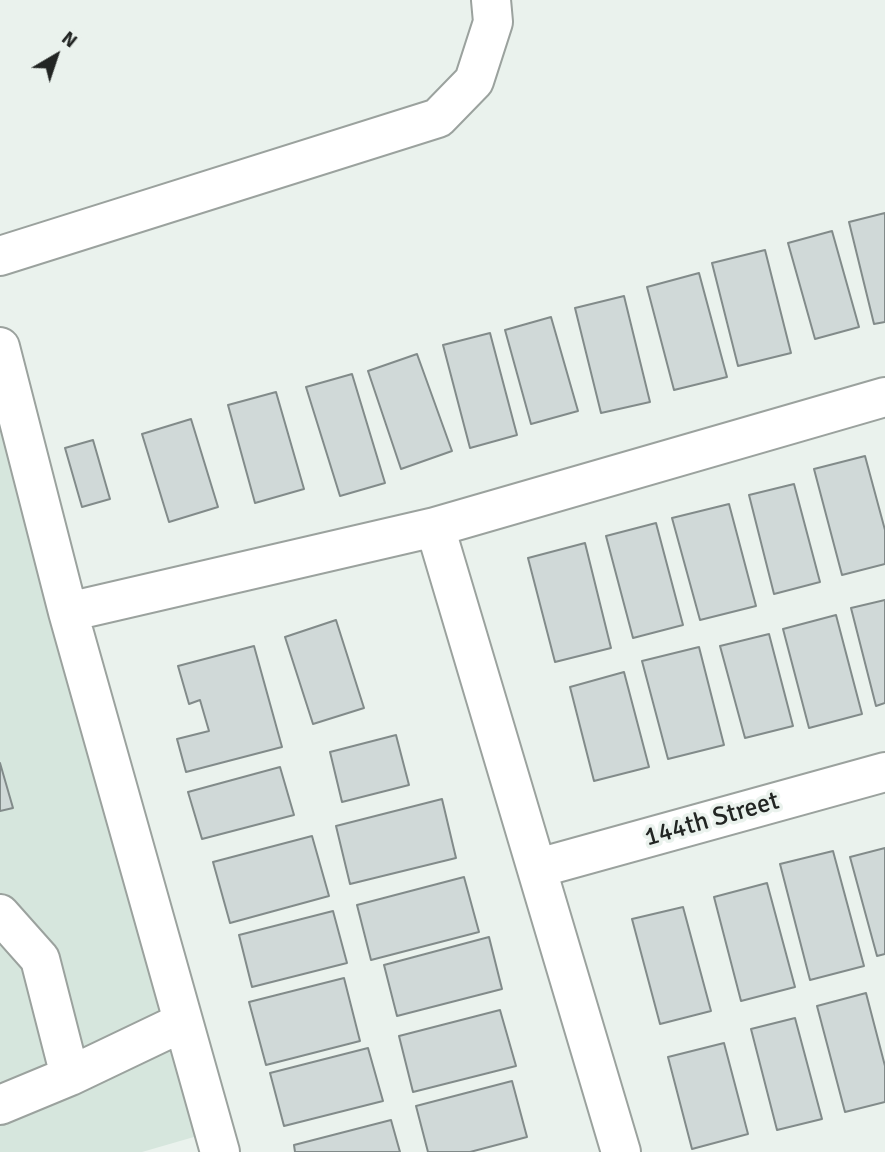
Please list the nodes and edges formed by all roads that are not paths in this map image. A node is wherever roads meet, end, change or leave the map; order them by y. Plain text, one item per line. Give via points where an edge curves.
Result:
1 (491, 0) edge
2 (0, 256) edge
3 (0, 346) edge
4 (885, 397) edge
5 (435, 527) junction
6 (68, 612) junction
7 (885, 772) edge
8 (538, 868) junction
9 (0, 914) edge
10 (183, 1022) junction
11 (70, 1076) junction
12 (0, 1105) edge
13 (220, 1152) edge
14 (621, 1152) edge

1 - 2 street via 493,22 474,81 438,118
3 - 6 street
4 - 5 street
5 - 6 street
5 - 8 street
6 - 10 street
7 - 8 street, 144th Street
8 - 14 street
9 - 11 street via 40,959
10 - 11 street
10 - 13 street
11 - 12 street

